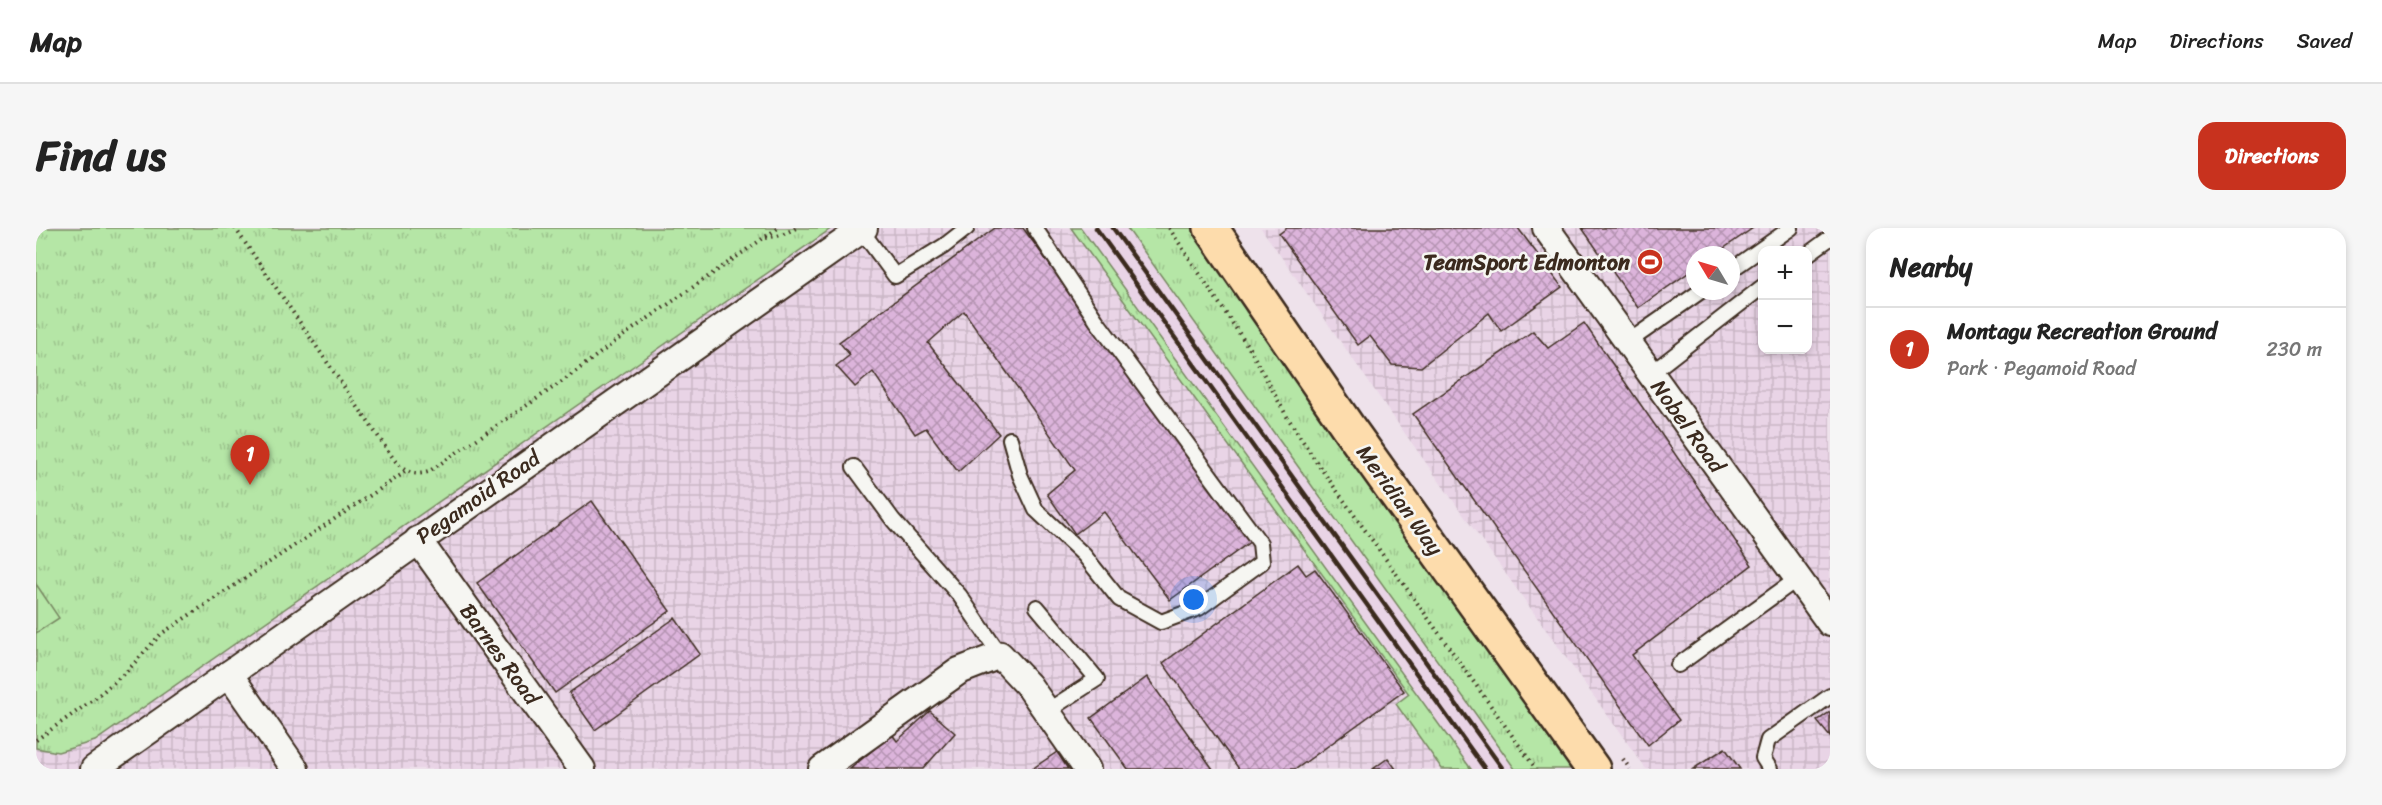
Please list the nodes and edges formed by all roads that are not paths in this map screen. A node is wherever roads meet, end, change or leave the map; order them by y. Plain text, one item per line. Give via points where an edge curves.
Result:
1 (968, 228) edge
2 (1035, 228) edge
3 (1211, 228) edge
4 (1546, 228) edge
5 (1791, 228) edge
6 (862, 229) edge
7 (1830, 238) edge
8 (1812, 251) edge
9 (1740, 264) edge
10 (1758, 289) edge
11 (1688, 300) edge
12 (1628, 342) junction
13 (1650, 374) junction
14 (1010, 439) dead end
15 (854, 467) dead end
16 (418, 540) junction
17 (1797, 579) junction
18 (1037, 608) dead end
19 (1826, 608) edge
20 (1000, 655) junction
21 (1678, 664) dead end
22 (229, 674) junction
23 (1830, 696) edge
24 (1047, 711) junction
25 (94, 769) edge
26 (295, 769) edge
27 (582, 769) edge
28 (822, 769) edge
29 (1087, 769) edge
30 (1593, 769) edge
31 (1770, 769) edge

1 - 6 lane via 895,276
2 - 14 lane via 1096,320 1260,543 1262,562 1199,608 1161,622 1119,599 1084,555 1035,510
3 - 30 main road, Meridian Way
4 - 12 street, Nobel Road
5 - 9 lane
6 - 16 street, Pegamoid Road
7 - 8 lane
10 - 13 lane
11 - 12 lane
12 - 13 street, Nobel Road
13 - 17 street, Nobel Road
15 - 20 lane via 893,520 960,596
16 - 22 street, Pegamoid Road
16 - 27 street, Barnes Road
17 - 19 street, Nobel Road
17 - 21 lane
18 - 24 lane via 1097,679
20 - 24 street
20 - 28 street via 959,671
22 - 25 street, Pegamoid Road
22 - 26 street
23 - 31 lane via 1768,740 1763,758
24 - 29 street

